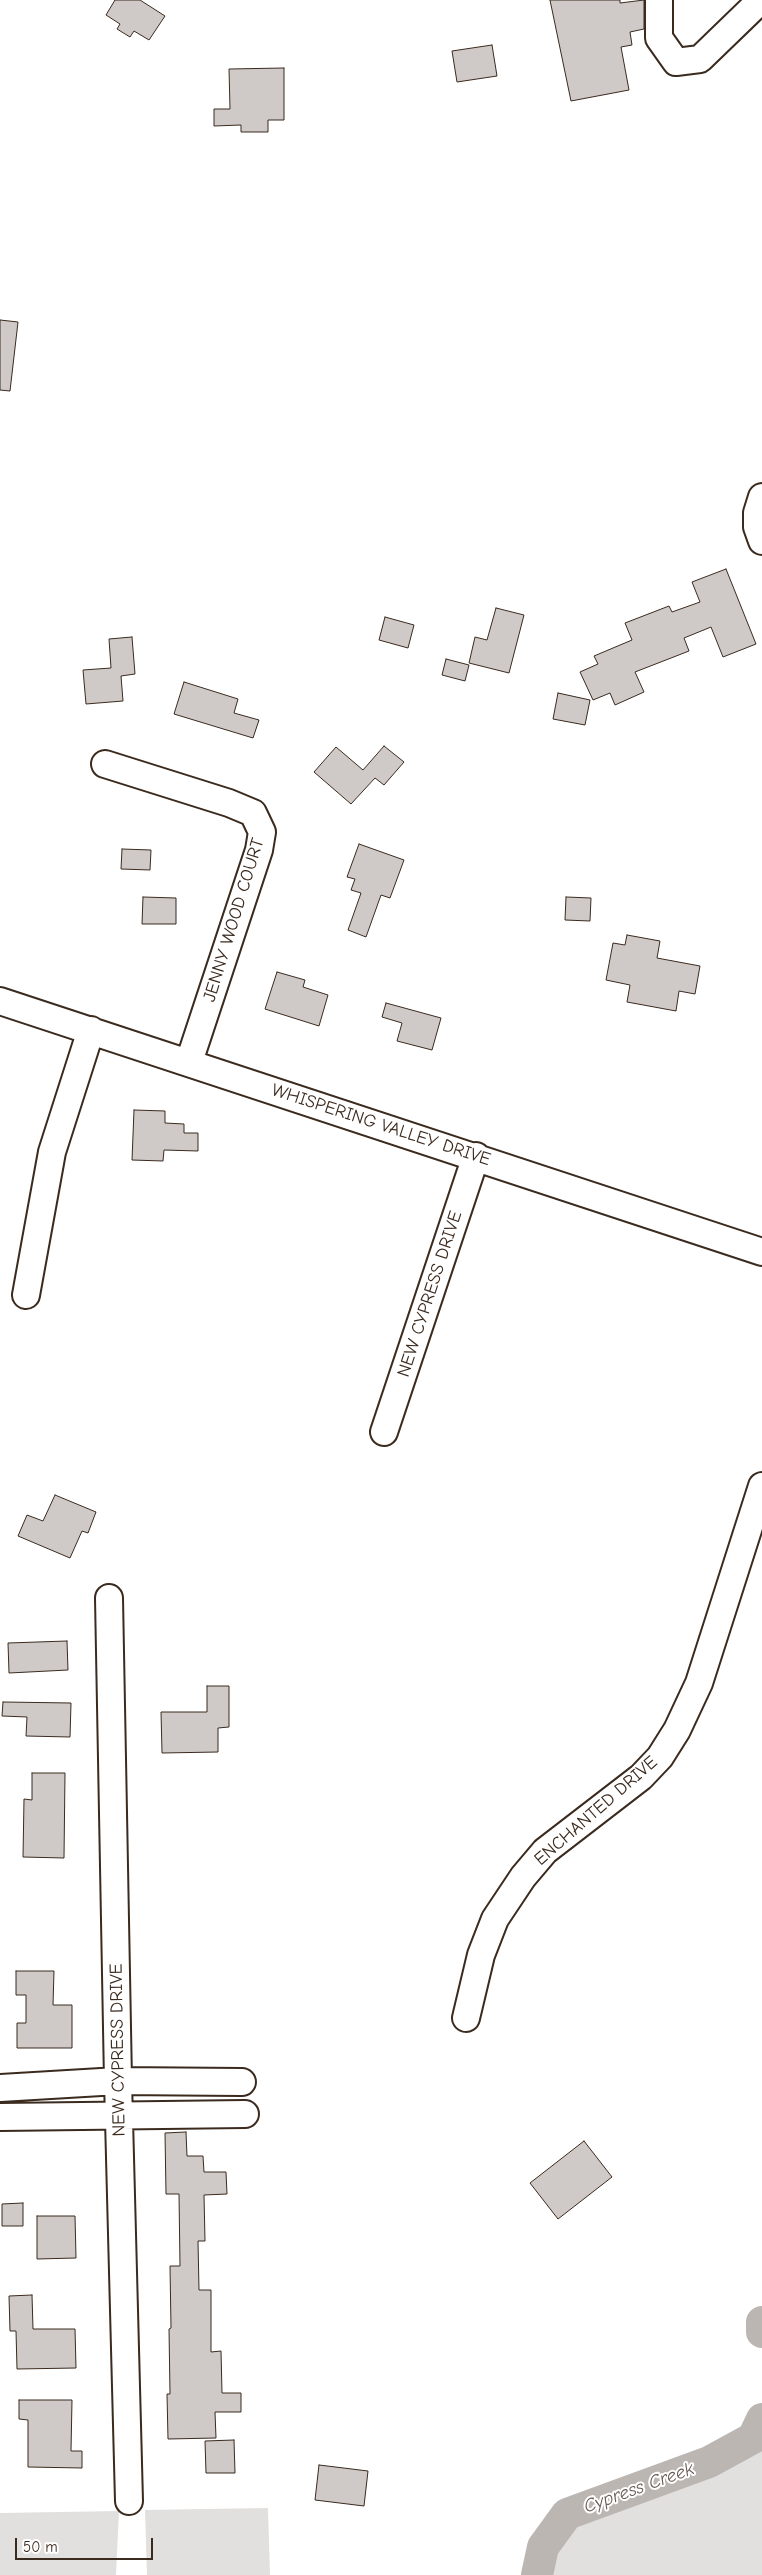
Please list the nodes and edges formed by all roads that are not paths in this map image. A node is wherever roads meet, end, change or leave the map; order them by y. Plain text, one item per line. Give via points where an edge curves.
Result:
1 (659, 0) edge
2 (761, 0) edge
3 (762, 497) edge
4 (762, 541) edge
5 (105, 764) dead end
6 (0, 1001) edge
7 (91, 1030) junction
8 (190, 1062) junction
9 (476, 1156) junction
10 (762, 1252) edge
11 (26, 1296) dead end
12 (384, 1432) dead end
13 (762, 1486) edge
14 (109, 1598) dead end
15 (466, 2018) dead end
16 (118, 2081) junction
17 (242, 2082) dead end
18 (0, 2088) edge
19 (119, 2114) junction
20 (245, 2114) dead end
21 (0, 2117) edge
22 (129, 2501) dead end

1 - 2 street via 659,38 676,62 700,59
3 - 4 street via 756,513
5 - 8 street, JENNY WOOD COURT via 253,813 262,832
6 - 7 street, WHISPERING VALLEY DRIVE
7 - 8 street, WHISPERING VALLEY DRIVE
7 - 11 street via 52,1152
8 - 9 street, WHISPERING VALLEY DRIVE
9 - 10 street, WHISPERING VALLEY DRIVE
9 - 12 street, NEW CYPRESS DRIVE
13 - 15 street, ENCHANTED DRIVE via 699,1683 677,1730 660,1757 641,1777 545,1851 523,1876 495,1919 481,1955
14 - 16 street, NEW CYPRESS DRIVE
16 - 17 street
16 - 18 street
16 - 19 street, NEW CYPRESS DRIVE
19 - 20 street
19 - 21 street
19 - 22 street, NEW CYPRESS DRIVE

